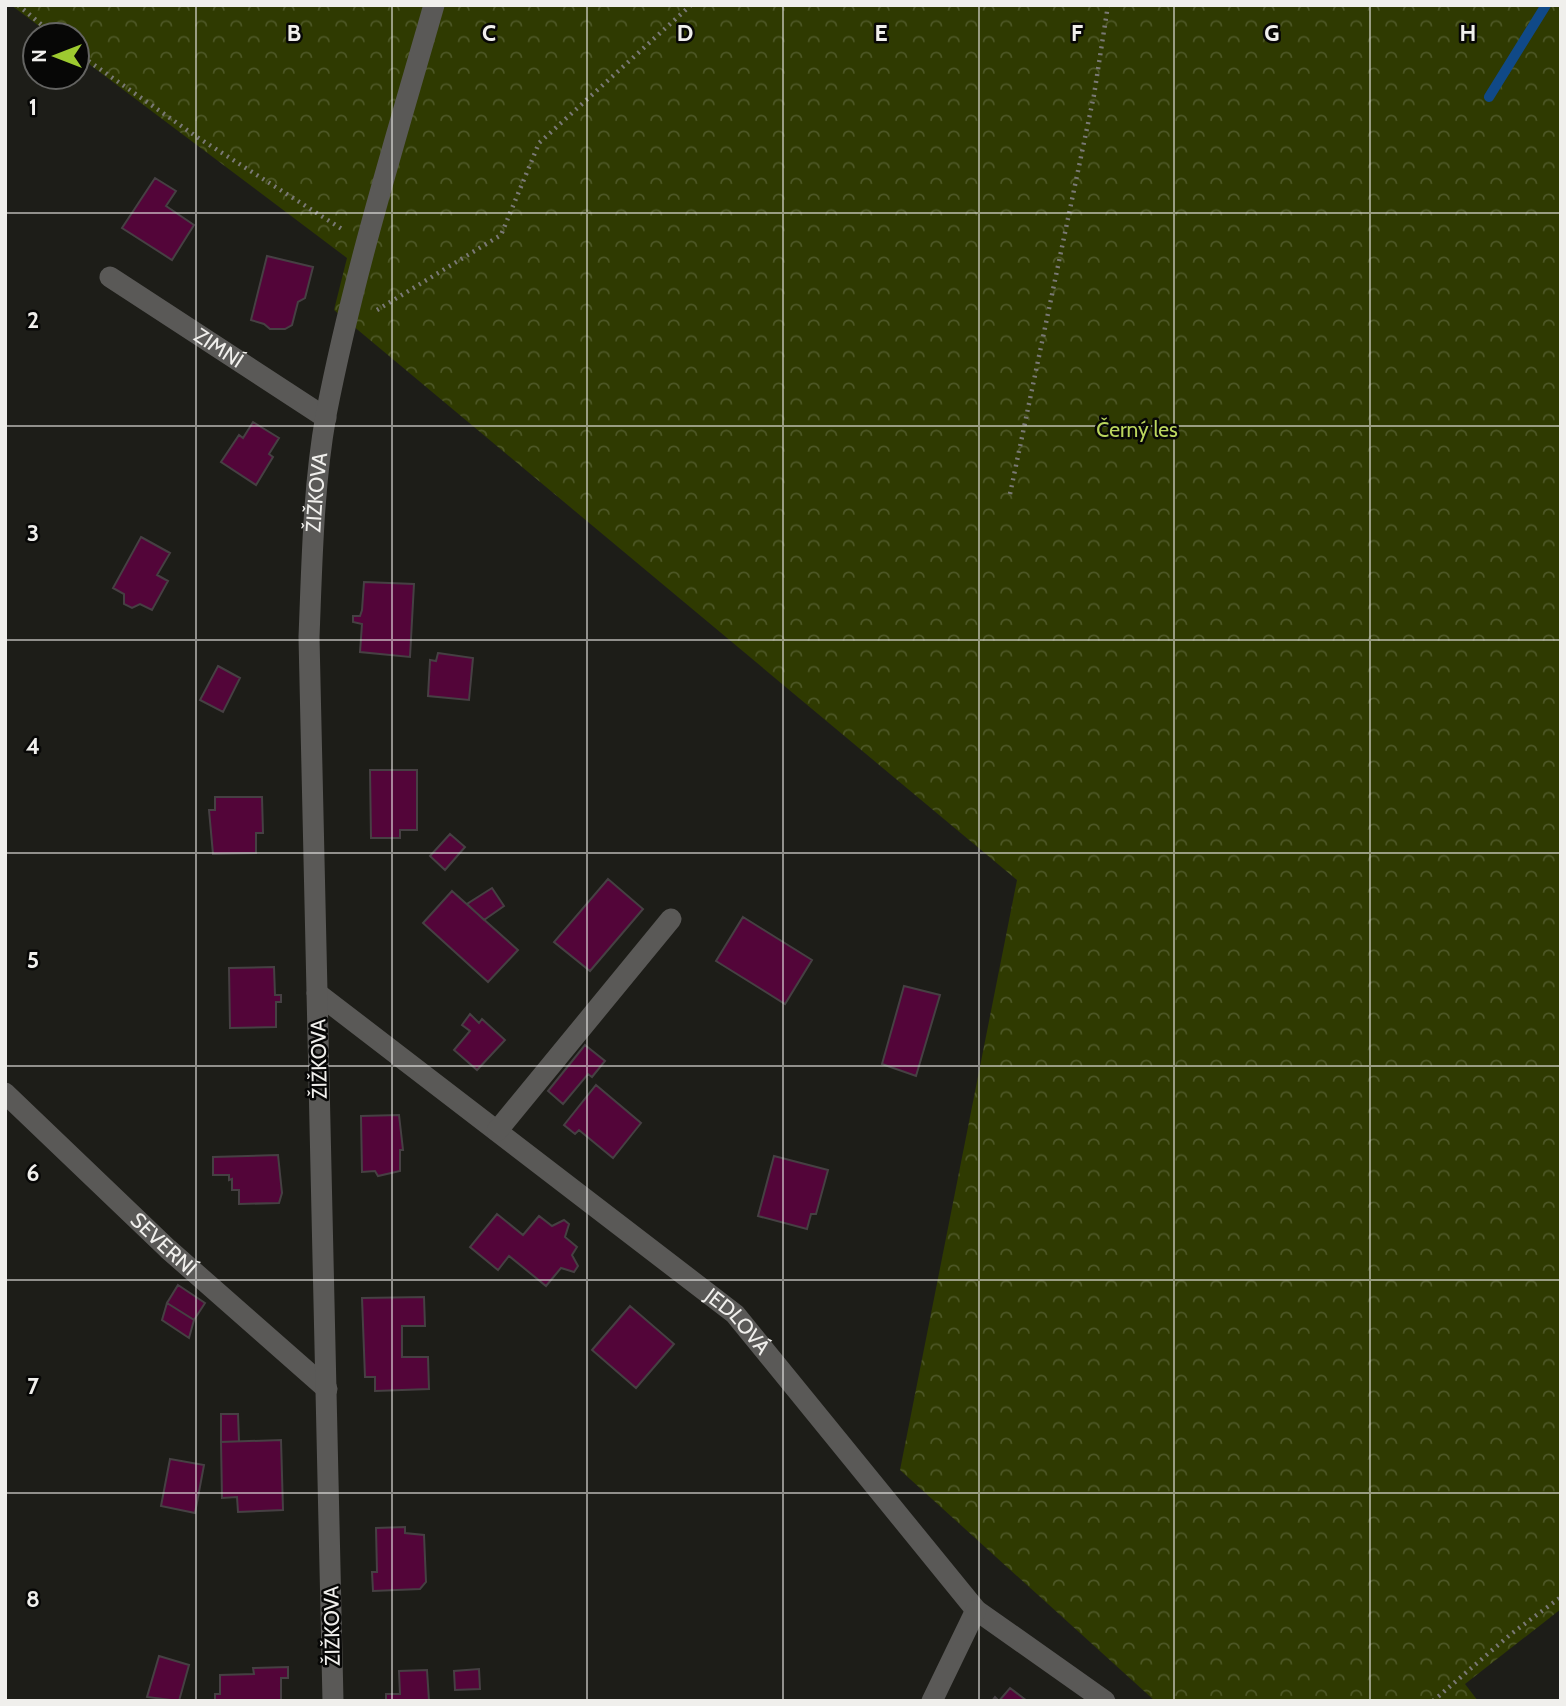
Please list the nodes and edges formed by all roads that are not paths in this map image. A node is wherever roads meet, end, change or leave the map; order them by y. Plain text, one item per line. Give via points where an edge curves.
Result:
1 (434, 5) edge
2 (110, 277) dead end
3 (326, 418) junction
4 (671, 919) dead end
5 (317, 993) junction
6 (5, 1093) edge
7 (497, 1131) junction
8 (327, 1389) junction
9 (976, 1610) junction
10 (333, 1701) edge
11 (932, 1701) edge
12 (1105, 1701) edge

1 - 3 street, ŽIŽKOVA via 366,244
2 - 3 street, ZIMNÍ
3 - 5 street, ŽIŽKOVA via 312,546 309,637
4 - 7 street
5 - 7 street, JEDLOVÁ
5 - 8 street, ŽIŽKOVA
6 - 8 street, SEVERNÍ via 168,1249
7 - 9 street, JEDLOVÁ via 735,1314
8 - 10 street, ŽIŽKOVA
9 - 11 street
9 - 12 street, JEDLOVÁ

